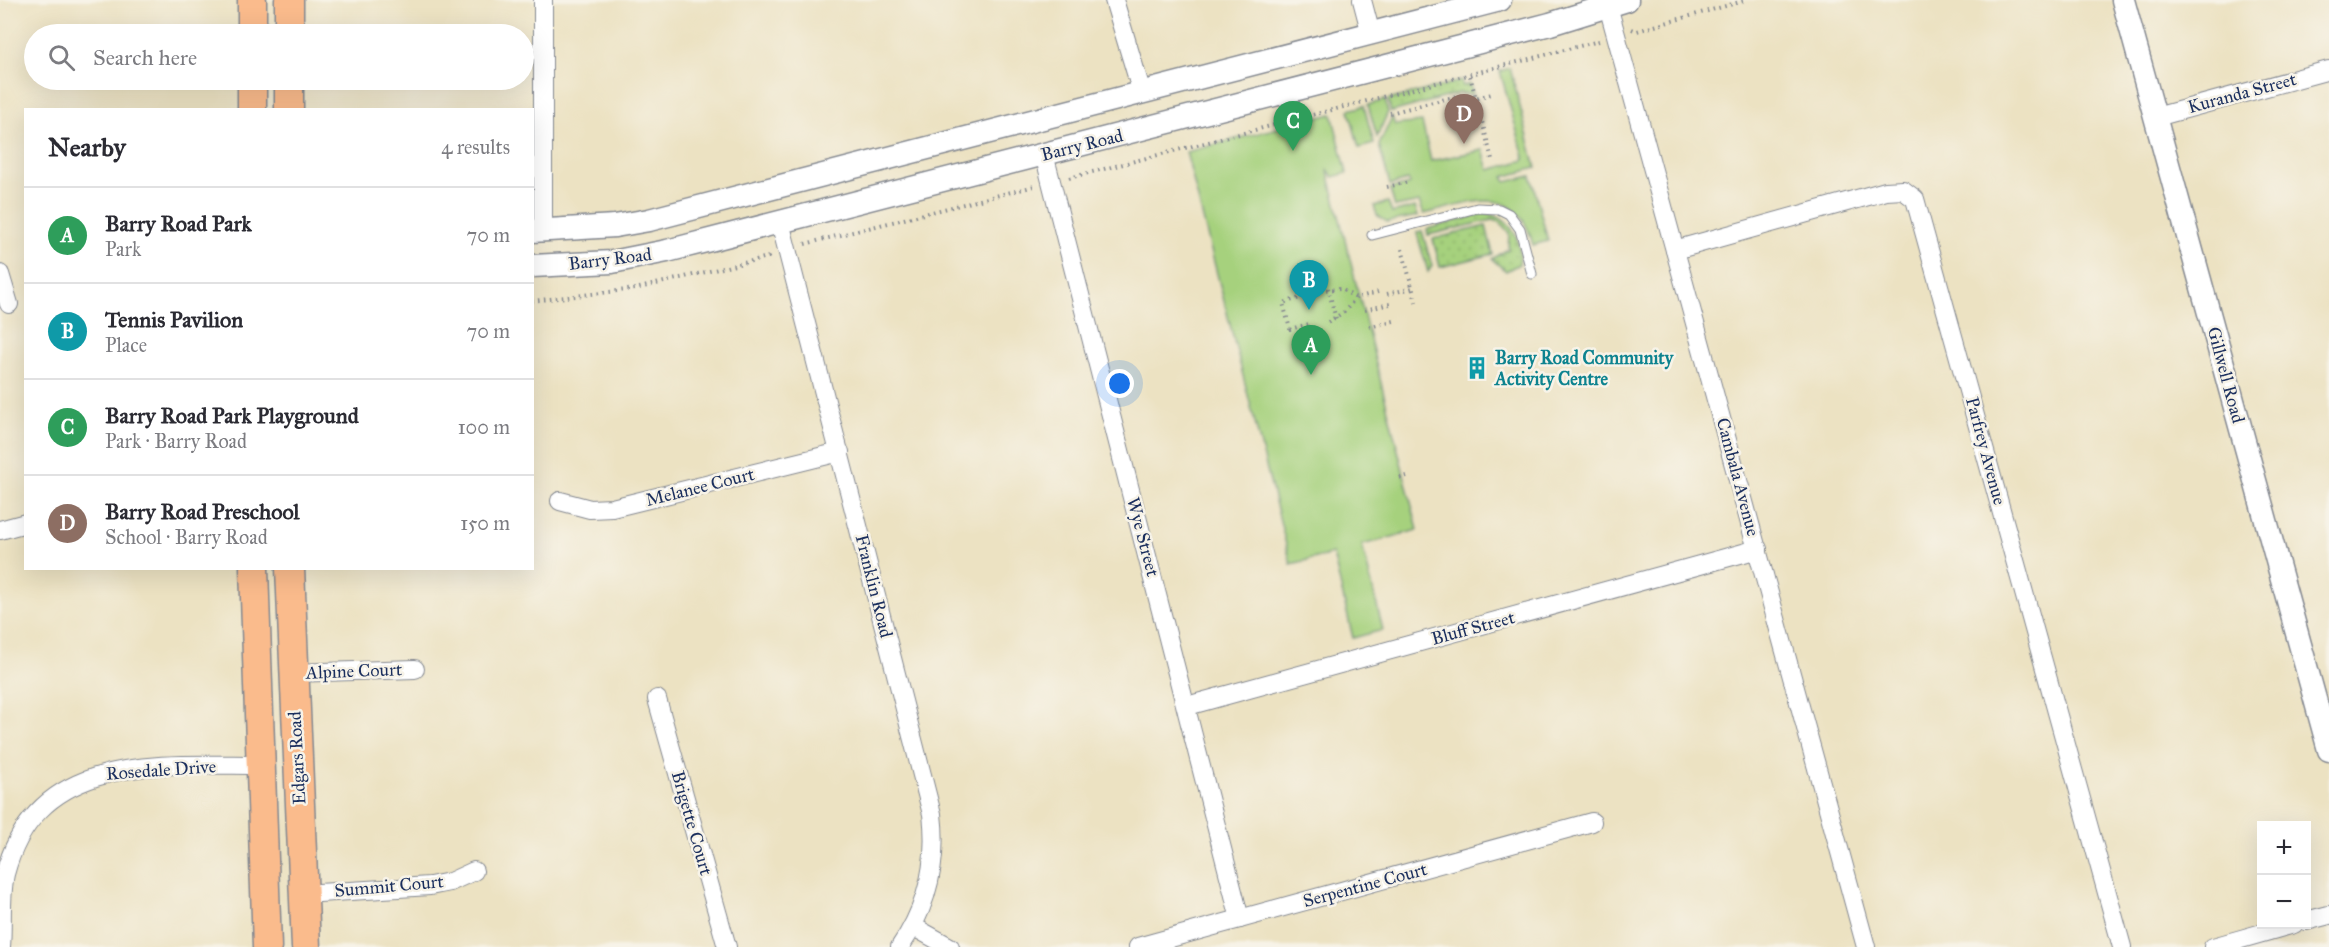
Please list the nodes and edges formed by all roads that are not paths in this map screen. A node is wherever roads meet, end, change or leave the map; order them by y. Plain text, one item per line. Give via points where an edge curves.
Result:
1 (252, 0) edge
2 (289, 0) edge
3 (543, 0) edge
4 (1114, 0) edge
5 (1362, 0) edge
6 (1500, 0) edge
7 (2123, 0) edge
8 (1614, 2) edge
9 (252, 24) edge
10 (289, 24) edge
11 (1371, 34) junction
12 (2329, 70) edge
13 (252, 90) edge
14 (289, 90) edge
15 (1142, 93) junction
16 (252, 108) edge
17 (289, 108) edge
18 (2156, 117) junction
19 (1044, 154) junction
20 (771, 188) junction
21 (780, 222) junction
22 (538, 231) edge
23 (1372, 235) dead end
24 (1676, 250) junction
25 (534, 266) edge
26 (0, 274) edge
27 (1533, 274) dead end
28 (9, 304) dead end
29 (840, 452) junction
30 (560, 501) dead end
31 (24, 523) edge
32 (0, 530) edge
33 (1758, 549) junction
34 (255, 570) edge
35 (290, 570) edge
36 (415, 669) dead end
37 (293, 674) junction
38 (657, 699) dead end
39 (1187, 706) junction
40 (2324, 716) edge
41 (2329, 750) edge
42 (260, 765) junction
43 (1593, 822) dead end
44 (474, 872) dead end
45 (303, 894) junction
46 (2329, 915) edge
47 (1240, 919) junction
48 (2311, 920) edge
49 (914, 927) junction
50 (2276, 929) edge
51 (1, 947) edge
52 (267, 947) edge
53 (306, 947) edge
54 (727, 947) edge
55 (900, 947) edge
56 (950, 947) edge
57 (1137, 947) edge
58 (1866, 947) edge
59 (2122, 947) edge
60 (2213, 947) edge

1 - 9 main road
2 - 10 main road
3 - 22 street
4 - 15 street
5 - 11 street
6 - 11 street, Barry Road
7 - 18 street, Gillwell Road
8 - 19 street, Barry Road
8 - 24 street, Cambala Avenue via 1616,32
11 - 15 street, Barry Road
12 - 18 street, Kuranda Street
13 - 16 main road
14 - 17 main road
15 - 20 street, Barry Road
18 - 40 street, Gillwell Road
19 - 21 street, Barry Road
19 - 39 street, Wye Street
20 - 21 street
20 - 22 street, Barry Road via 615,226
21 - 25 street, Barry Road via 639,257
21 - 29 street, Franklin Road
23 - 27 lane via 1477,208 1499,209 1509,214 1520,229
24 - 33 street, Cambala Avenue
24 - 59 street, Parfrey Avenue via 1886,191 1903,190 1915,199
26 - 28 street
29 - 30 street, Melanee Court via 612,508 590,509
29 - 49 street, Franklin Road via 932,814 934,864
31 - 32 street
33 - 39 street, Bluff Street
33 - 58 street, Cambala Avenue
34 - 42 main road, Edgars Road
35 - 37 main road, Edgars Road
36 - 37 street, Alpine Court
37 - 45 main road, Edgars Road
38 - 54 street, Brigette Court
39 - 47 street, Wye Street
40 - 41 street, Gillwell Road
42 - 51 street, Rosedale Drive via 115,771 81,781 51,800 34,817 11,855 2,898
42 - 52 main road, Edgars Road
43 - 47 street, Serpentine Court
44 - 45 street, Summit Court via 430,886
45 - 53 main road, Edgars Road
46 - 48 street
47 - 57 street, Serpentine Court
49 - 55 street, Franklin Road
49 - 56 street
50 - 60 street

